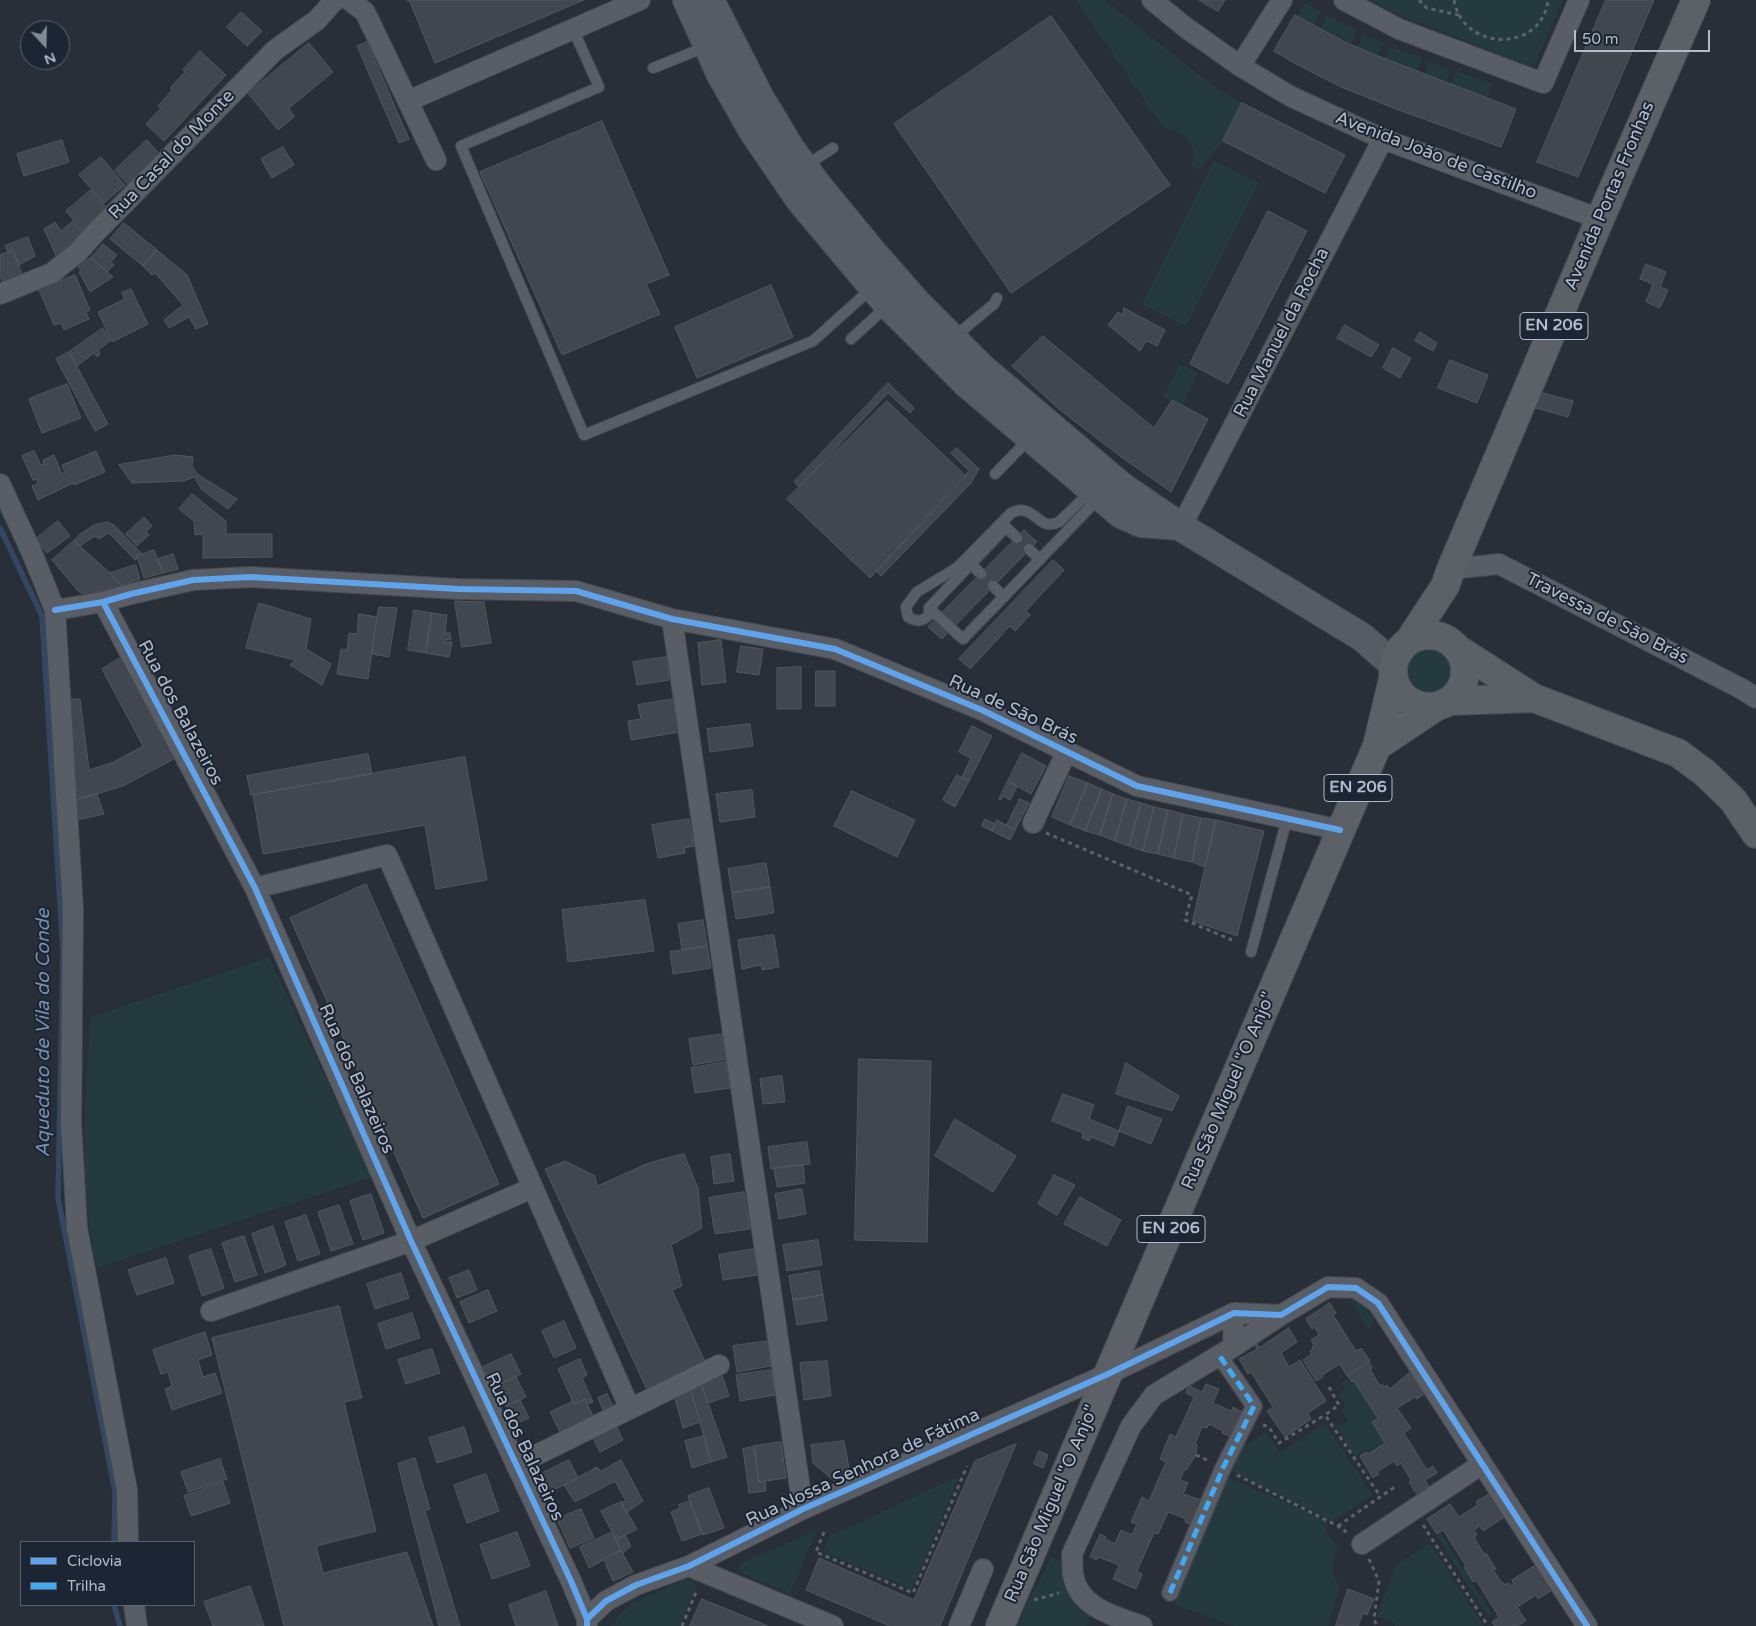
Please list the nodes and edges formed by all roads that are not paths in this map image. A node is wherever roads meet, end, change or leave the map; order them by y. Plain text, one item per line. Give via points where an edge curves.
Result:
1 (333, 0) edge
2 (349, 0) edge
3 (640, 0) edge
4 (687, 0) edge
5 (710, 0) edge
6 (1152, 0) edge
7 (1282, 0) edge
8 (1344, 0) edge
9 (1579, 0) edge
10 (1683, 0) edge
11 (1696, 0) edge
12 (1711, 0) edge
13 (573, 29) junction
14 (708, 46) junction
15 (1240, 66) junction
16 (1666, 67) junction
17 (653, 68) dead end
18 (408, 101) junction
19 (1382, 139) junction
20 (833, 148) dead end
21 (436, 160) dead end
22 (804, 167) junction
23 (1600, 219) junction
24 (0, 294) edge
25 (880, 296) junction
26 (997, 298) dead end
27 (953, 338) junction
28 (851, 339) dead end
29 (1030, 438) junction
30 (995, 474) dead end
31 (0, 484) edge
32 (1096, 493) junction
33 (1181, 526) junction
34 (1017, 538) dead end
35 (1029, 549) dead end
36 (1040, 560) junction
37 (971, 564) junction
38 (981, 574) dead end
39 (1448, 578) junction
40 (993, 586) dead end
41 (1004, 597) junction
42 (103, 602) junction
43 (929, 608) junction
44 (55, 610) junction
45 (672, 619) junction
46 (1454, 645) junction
47 (1400, 657) junction
48 (1534, 698) junction
49 (1756, 698) edge
50 (1443, 703) junction
51 (1377, 746) junction
52 (1067, 751) junction
53 (1287, 819) junction
54 (1038, 827) road end
55 (1340, 830) junction
56 (1756, 834) edge
57 (255, 888) junction
58 (1251, 952) dead end
59 (532, 1188) junction
60 (411, 1241) junction
61 (211, 1311) dead end
62 (1234, 1313) junction
63 (1281, 1315) junction
64 (1226, 1351) junction
65 (719, 1365) dead end
66 (1108, 1374) junction
67 (630, 1409) junction
68 (1482, 1464) junction
69 (516, 1465) junction
70 (803, 1509) junction
71 (128, 1541) edge
72 (1362, 1544) dead end
73 (689, 1566) junction
74 (983, 1569) dead end
75 (1170, 1593) dead end
76 (134, 1606) edge
77 (1003, 1617) edge
78 (587, 1622) edge
79 (137, 1626) edge
80 (833, 1626) edge
81 (959, 1626) edge
82 (1142, 1626) edge
83 (1587, 1626) edge

1 - 24 street, Rua Casal do Monte via 317,20 275,50 78,252 52,274
2 - 18 street via 365,12
3 - 13 street
4 - 14 main road
5 - 22 main road via 760,98
6 - 15 street, Avenida João de Castilho
7 - 15 street
8 - 9 street via 1399,29 1544,84
10 - 16 main road
11 - 16 main road, Avenida Portas Fronhas / EN 206
12 - 16 main road
13 - 18 street
13 - 25 lane via 599,88 460,146 584,435 813,341
14 - 17 lane
14 - 25 main road via 752,132 785,181
15 - 19 street, Avenida João de Castilho via 1290,96
16 - 23 main road, Avenida Portas Fronhas / EN 206
18 - 21 street
19 - 23 street, Avenida João de Castilho
19 - 33 street, Rua Manuel da Rocha
20 - 22 lane
22 - 27 main road via 874,254
23 - 39 main road, Avenida Portas Fronhas / EN 206
25 - 28 lane
25 - 29 main road via 966,383
26 - 27 lane
27 - 33 main road via 982,368 1121,486
29 - 30 lane
29 - 32 main road
31 - 44 street
32 - 33 main road via 1121,514 1141,523
32 - 36 lane
32 - 43 lane via 1053,525 1046,524 1026,510 1011,513 958,567 916,592 906,607 908,617 915,621 930,615
33 - 47 main road
34 - 37 lane via 1006,527
35 - 36 lane
36 - 41 lane
37 - 38 lane
37 - 43 lane
39 - 46 main road, Avenida Portas Fronhas / EN 206
39 - 47 main road, Avenida Portas Fronhas / EN 206
39 - 49 street, Travessa de São Brás via 1499,564
40 - 41 lane
41 - 43 lane via 963,639
42 - 44 street
42 - 45 street, Rua de São Brás via 193,580 250,577 458,590 576,590
42 - 57 street, Rua dos Balazeiros
44 - 71 street via 73,909 71,1121 77,1228 127,1490
45 - 52 street, Rua de São Brás via 835,649 982,710
45 - 70 street
46 - 47 main road via 1439,636 1418,636
46 - 48 main road
46 - 50 main road, EN 206 via 1464,660 1463,683 1458,693
47 - 50 main road via 1398,689 1404,698 1425,707
47 - 51 main road, Avenida Portas Fronhas / EN 206
48 - 50 main road
48 - 56 main road via 1678,753 1733,800
50 - 51 main road, EN 206
51 - 55 main road, Avenida Portas Fronhas / EN 206
52 - 53 street, Rua de São Brás via 1137,786
52 - 54 street
53 - 55 street, Rua de São Brás
53 - 58 lane
55 - 66 main road, Rua São Miguel "O Anjo" / EN 206
57 - 59 street via 387,855
57 - 60 street, Rua dos Balazeiros
59 - 60 street
59 - 67 street
60 - 61 street
60 - 69 street, Rua dos Balazeiros
62 - 63 street
62 - 64 street
62 - 66 street, Rua Nossa Senhora de Fátima
63 - 64 street
63 - 68 street via 1328,1287 1356,1288 1378,1303
64 - 75 street via 1254,1406 1223,1468
64 - 82 street via 1154,1395 1131,1426 1072,1554 1073,1576 1081,1595 1095,1608
65 - 67 street
66 - 70 street, Rua Nossa Senhora de Fátima
66 - 77 main road, Rua São Miguel "O Anjo" / EN 206
67 - 69 street
68 - 72 street
68 - 83 street
69 - 78 street, Rua dos Balazeiros
70 - 73 street, Rua Nossa Senhora de Fátima
73 - 78 street, Rua Nossa Senhora de Fátima via 636,1585 606,1602
73 - 80 street
74 - 81 street
76 - 79 street

